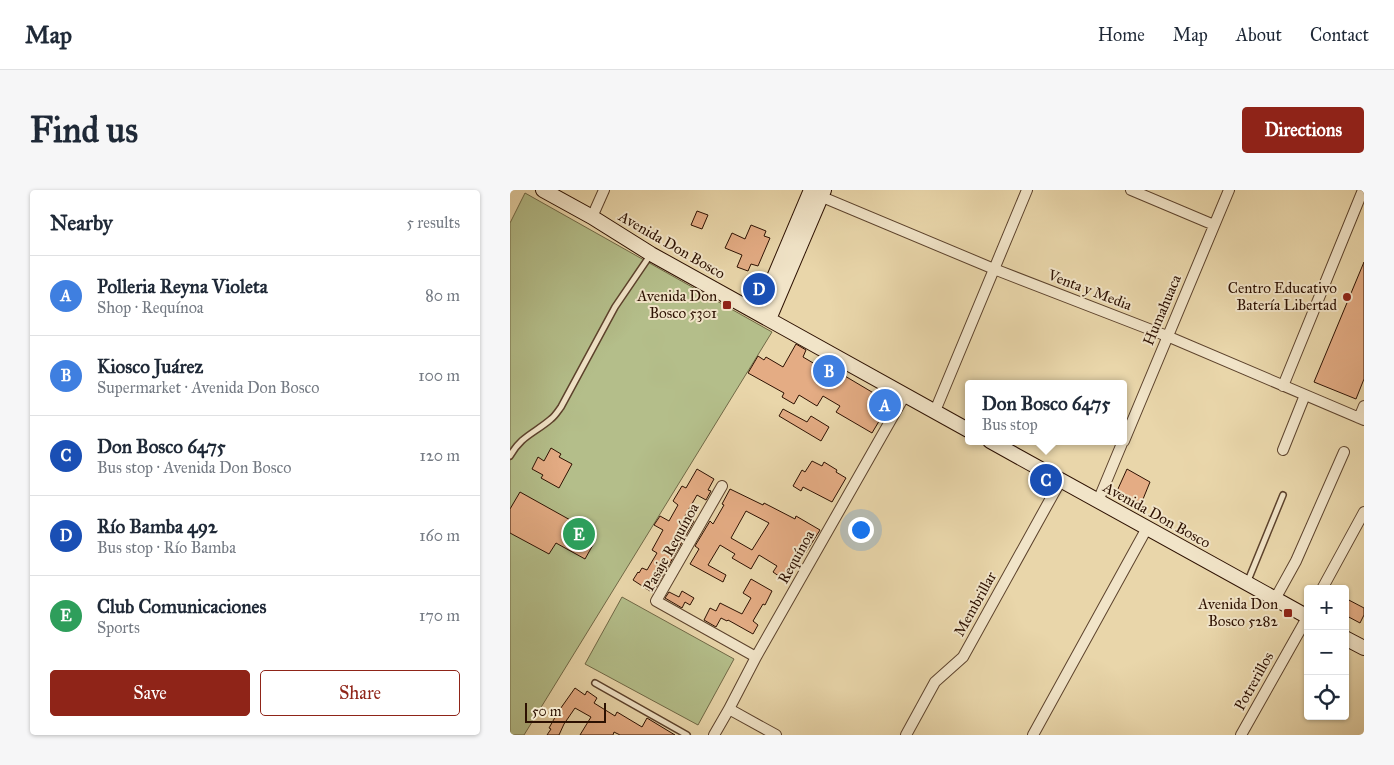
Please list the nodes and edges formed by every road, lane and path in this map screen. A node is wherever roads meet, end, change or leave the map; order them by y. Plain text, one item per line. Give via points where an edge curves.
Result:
1 (543, 190) edge
2 (604, 190) edge
3 (1027, 190) edge
4 (1131, 190) edge
5 (1228, 190) edge
6 (1363, 190) edge
7 (814, 192) edge
8 (592, 217) junction
9 (1214, 225) junction
10 (651, 254) junction
11 (994, 269) junction
12 (764, 316) junction
13 (1167, 336) junction
14 (1283, 386) junction
15 (905, 394) junction
16 (1305, 395) junction
17 (1364, 406) edge
18 (935, 411) junction
19 (1362, 419) edge
20 (965, 428) edge
21 (1127, 431) edge
22 (997, 445) edge
23 (1121, 445) edge
24 (1283, 450) dead end
25 (1344, 452) dead end
26 (510, 456) edge
27 (1061, 480) junction
28 (722, 486) dead end
29 (1283, 495) dead end
30 (1098, 501) junction
31 (1364, 512) edge
32 (1147, 528) junction
33 (1247, 583) junction
34 (1324, 585) edge
35 (1275, 599) junction
36 (1304, 615) edge
37 (1304, 624) edge
38 (1349, 640) edge
39 (1364, 648) edge
40 (756, 657) junction
41 (595, 683) dead end
42 (729, 710) junction
43 (687, 735) edge
44 (714, 735) edge
45 (776, 735) edge
46 (906, 735) edge
47 (1033, 735) edge
48 (1241, 735) edge

1 - 8 main road, Avenida Don Bosco
2 - 8 street
3 - 11 street
4 - 9 street
5 - 9 street, Humahuaca
6 - 14 street
7 - 11 street, Venta y Media
7 - 12 main road
8 - 10 main road, Avenida Don Bosco
9 - 13 street, Humahuaca
10 - 12 main road, Avenida Don Bosco
10 - 26 lane via 615,308 561,407 553,418 521,440
11 - 13 street, Venta y Media
11 - 18 street
12 - 15 main road, Avenida Don Bosco
13 - 14 street, Venta y Media
13 - 21 street, Humahuaca
14 - 16 street, Venta y Media
15 - 18 main road, Avenida Don Bosco
15 - 40 street, Requínoa
16 - 19 street, Venta y Media
16 - 24 street
17 - 19 street
18 - 20 main road, Avenida Don Bosco
22 - 27 main road, Avenida Don Bosco
23 - 30 street, Humahuaca
25 - 35 street via 1296,561
27 - 30 main road, Avenida Don Bosco
27 - 46 street, Membrillar via 963,657 935,682
28 - 40 street, Pasaje Requínoa via 656,601
29 - 33 lane
30 - 32 main road, Avenida Don Bosco
31 - 34 street
32 - 33 main road, Avenida Don Bosco
32 - 47 street
33 - 35 main road, Avenida Don Bosco
35 - 36 main road, Avenida Don Bosco
37 - 48 street, Potrerillos
38 - 39 main road
40 - 42 street, Requínoa
41 - 43 lane
42 - 44 street, Requínoa
42 - 45 street

